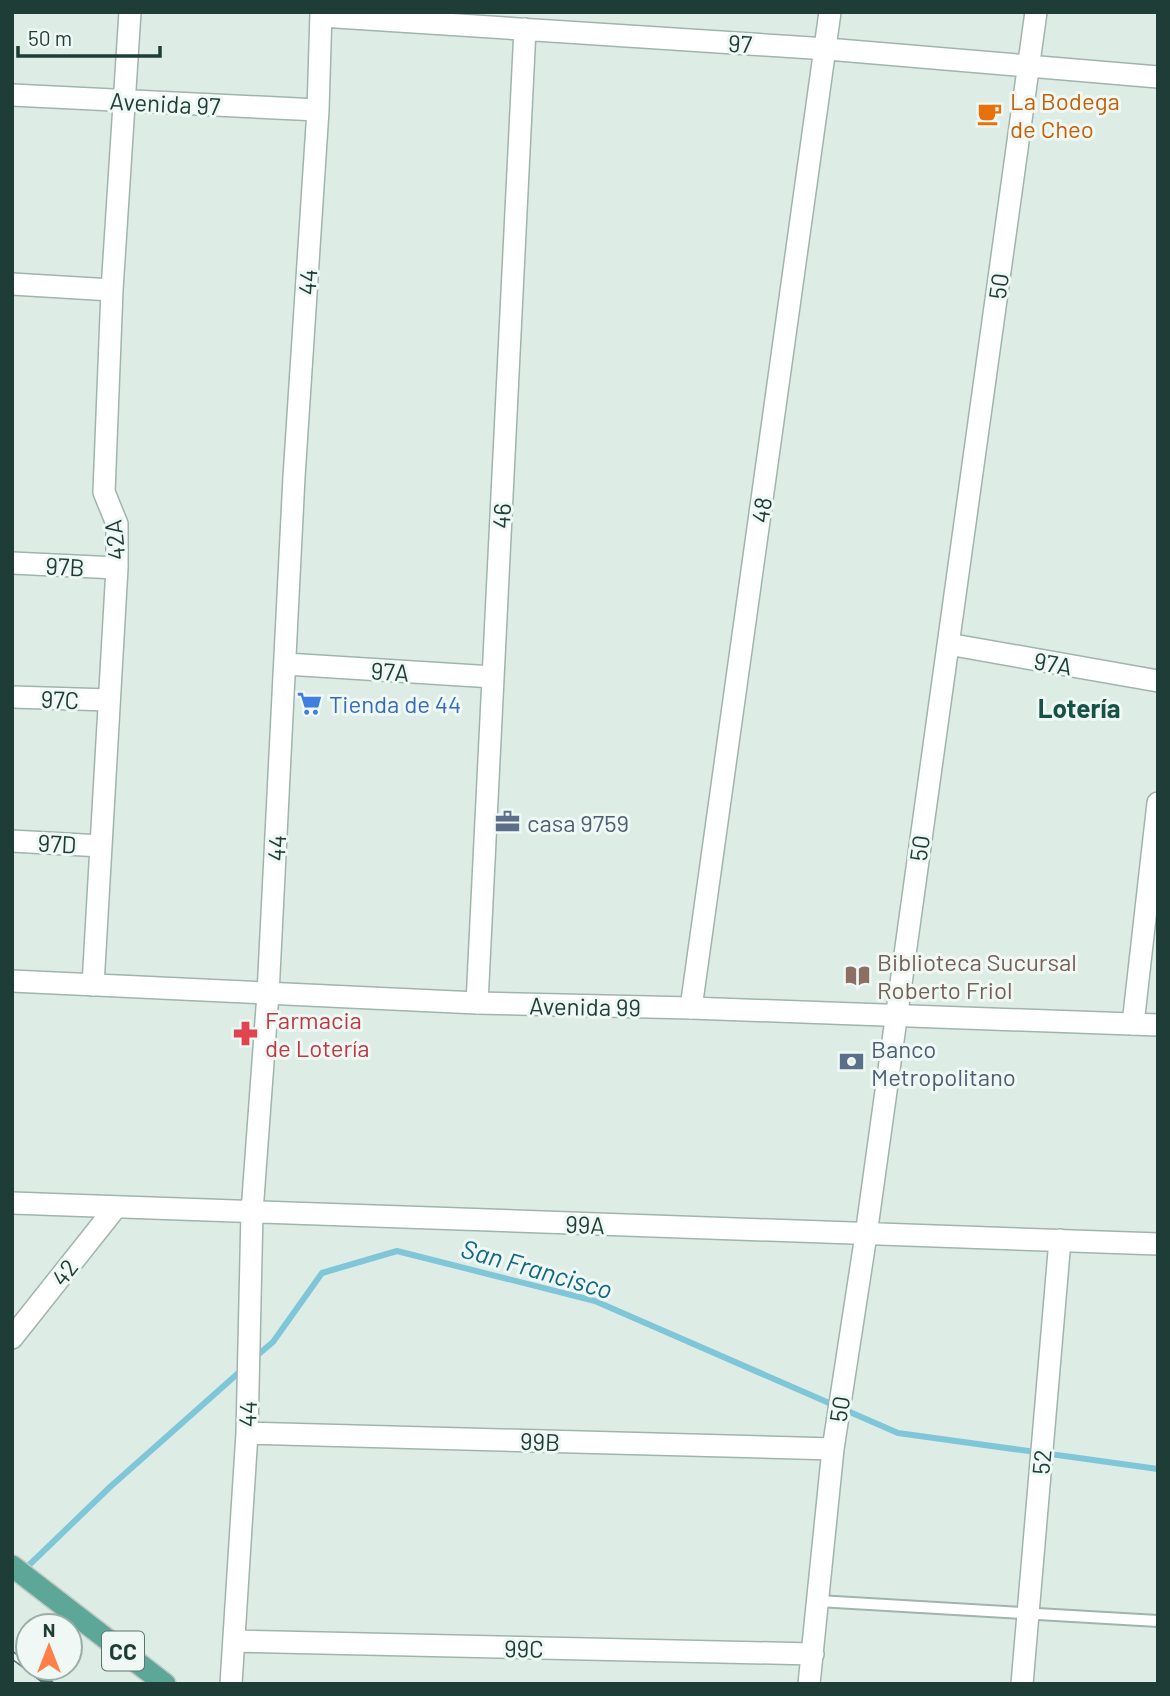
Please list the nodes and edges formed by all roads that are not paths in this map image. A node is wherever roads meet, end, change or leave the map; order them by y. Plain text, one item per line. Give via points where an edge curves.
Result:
1 (130, 12) edge
2 (830, 12) edge
3 (1036, 12) edge
4 (321, 14) edge
5 (564, 22) edge
6 (525, 29) junction
7 (827, 49) junction
8 (1028, 65) junction
9 (1158, 77) edge
10 (12, 95) edge
11 (125, 101) junction
12 (318, 110) junction
13 (12, 285) edge
14 (113, 290) junction
15 (12, 563) edge
16 (117, 568) junction
17 (948, 644) junction
18 (286, 664) junction
19 (494, 677) junction
20 (1158, 681) edge
21 (12, 697) edge
22 (109, 700) junction
23 (1158, 803) edge
24 (12, 841) edge
25 (101, 846) junction
26 (12, 981) edge
27 (93, 985) junction
28 (268, 994) junction
29 (477, 1003) junction
30 (691, 1008) junction
31 (895, 1017) junction
32 (1133, 1024) junction
33 (1158, 1026) edge
34 (12, 1203) edge
35 (116, 1207) junction
36 (252, 1212) junction
37 (866, 1235) junction
38 (1060, 1240) junction
39 (1158, 1244) edge
40 (12, 1338) edge
41 (247, 1433) junction
42 (833, 1449) junction
43 (12, 1566) edge
44 (818, 1601) junction
45 (1028, 1615) junction
46 (1158, 1621) edge
47 (234, 1641) junction
48 (814, 1654) junction
49 (165, 1684) edge
50 (232, 1684) edge
51 (809, 1684) edge
52 (1022, 1684) edge

1 - 11 street, 42A
2 - 7 street, 48
3 - 8 street, 50
4 - 6 street, 97
4 - 12 street, 44
5 - 6 street, 97
5 - 7 street, 97
6 - 19 street, 46
7 - 8 street, 97
7 - 30 street, 48
8 - 9 street, 97
8 - 17 street, 50
10 - 11 street, Avenida 97
11 - 12 street, Avenida 97
11 - 14 street, 42A
12 - 18 street, 44
13 - 14 street
14 - 16 street, 42A via 104,492 117,524
15 - 16 street, 97B
16 - 22 street, 42A
17 - 20 street, 97A
17 - 31 street, 50
18 - 19 street, 97A
18 - 28 street, 44
19 - 29 street, 46
21 - 22 street, 97C
22 - 25 street, 42A
23 - 32 street
24 - 25 street, 97D
25 - 27 street, 42A
26 - 27 street, Avenida 99
27 - 28 street, Avenida 99
28 - 29 street, Avenida 99
28 - 36 street, 44
29 - 30 street, Avenida 99
30 - 31 street, Avenida 99
31 - 32 street, Avenida 99
31 - 37 street, 50
32 - 33 street, Avenida 99
34 - 35 street, 99A
35 - 36 street, 99A
35 - 40 street, 42
36 - 37 street, 99A
36 - 41 street, 44
37 - 38 street, 99A
37 - 42 street, 50
38 - 39 street, 99A
38 - 45 street, 52
41 - 42 street, 99B
41 - 47 street, 44
42 - 44 street, 50
43 - 49 main road, CC
44 - 45 lane
44 - 48 street, 50
45 - 46 lane
45 - 52 street, 52
47 - 48 street, 99C
47 - 50 street, 44
48 - 51 street, 50

